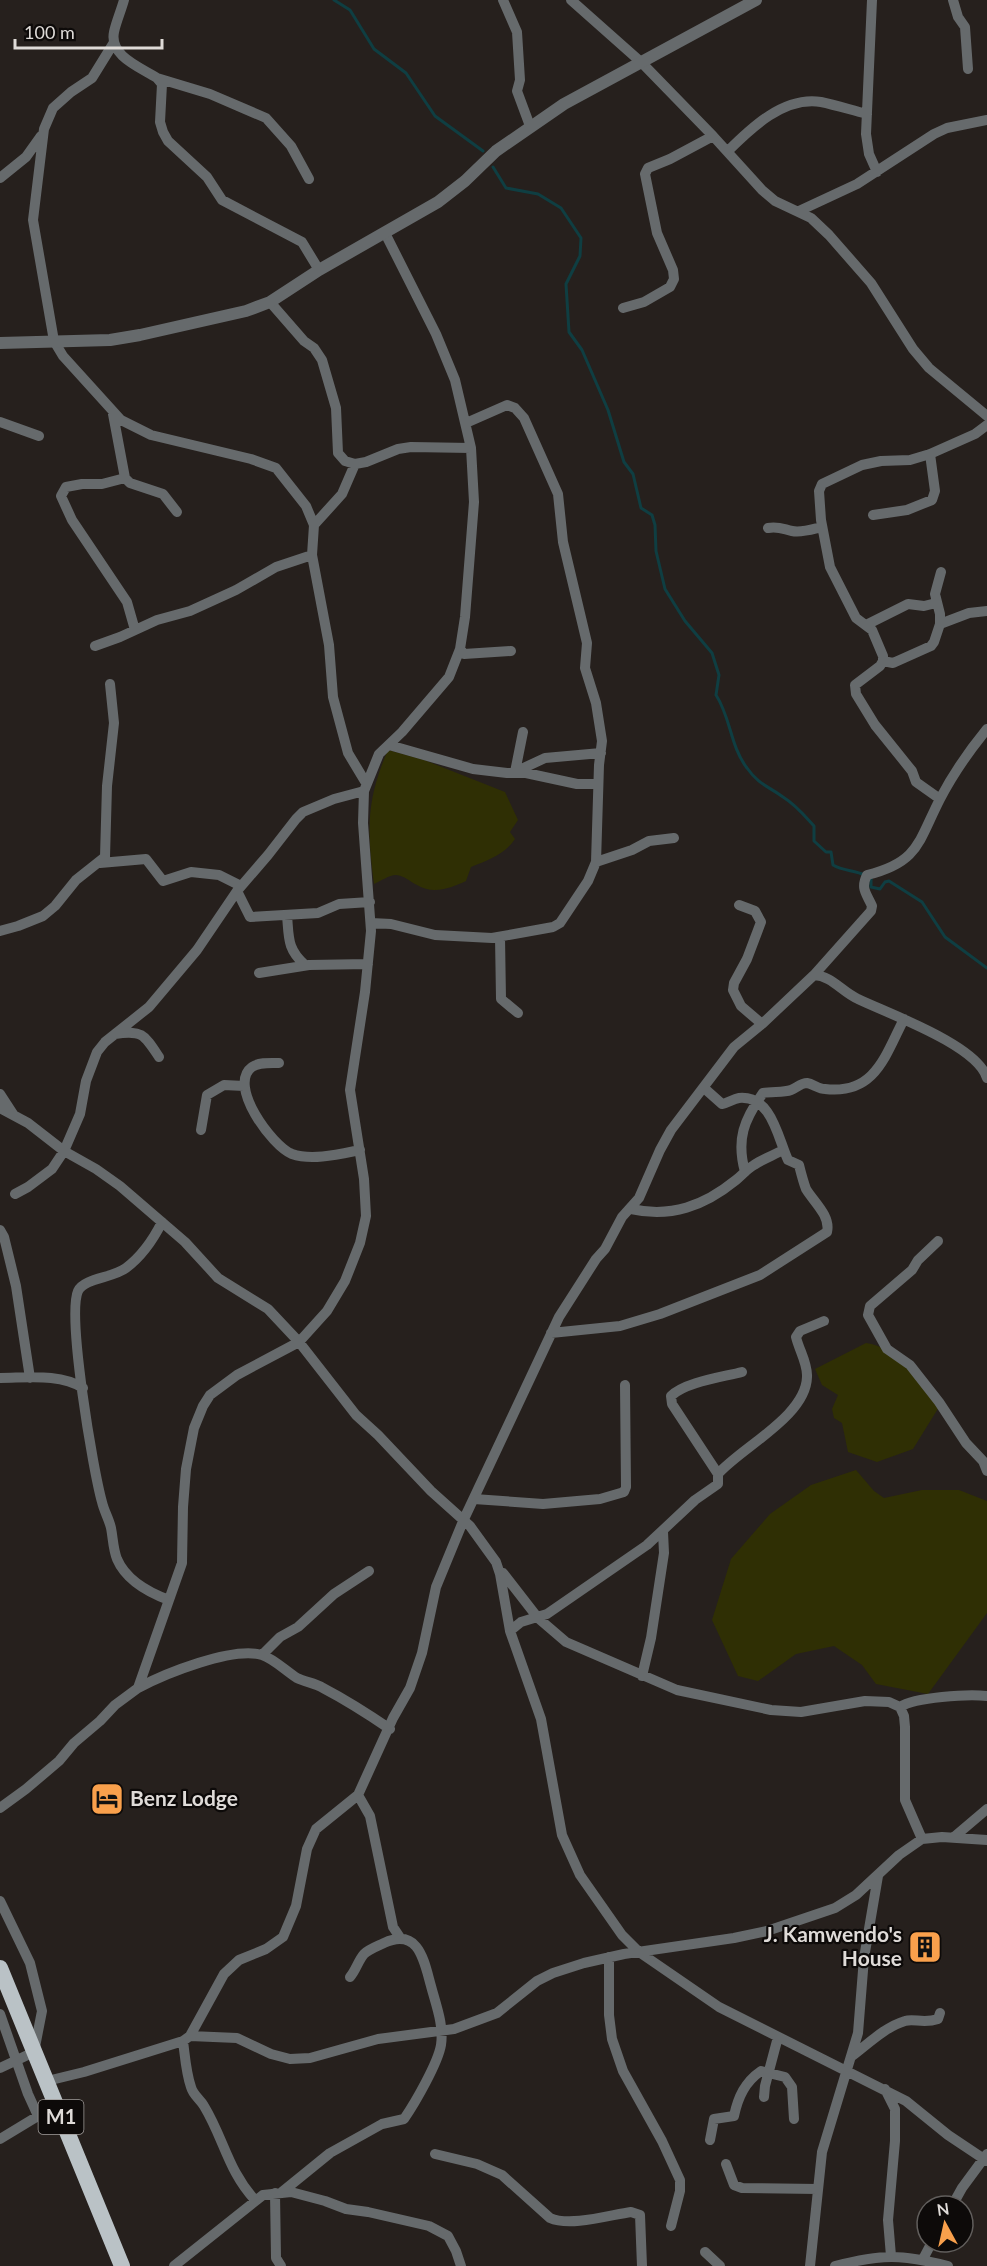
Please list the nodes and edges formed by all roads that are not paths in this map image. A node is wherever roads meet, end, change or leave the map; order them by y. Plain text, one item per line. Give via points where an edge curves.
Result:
1 (124, 0) edge
2 (503, 0) edge
3 (571, 0) edge
4 (755, 0) edge
5 (872, 0) edge
6 (953, 0) edge
7 (113, 44) junction
8 (642, 63) junction
9 (968, 69) dead end
10 (157, 78) junction
11 (867, 114) junction
12 (987, 120) edge
13 (530, 126) junction
14 (44, 129) junction
15 (713, 136) junction
16 (728, 151) junction
17 (877, 172) junction
18 (0, 178) edge
19 (309, 179) dead end
20 (800, 211) junction
21 (385, 233) junction
22 (319, 270) junction
23 (270, 302) junction
24 (623, 308) dead end
25 (54, 342) junction
26 (0, 343) edge
27 (113, 414) junction
28 (987, 416) edge
29 (0, 422) edge
30 (466, 423) junction
31 (987, 425) edge
32 (39, 436) dead end
33 (471, 448) junction
34 (930, 454) junction
35 (355, 464) junction
36 (125, 478) junction
37 (177, 512) dead end
38 (873, 515) dead end
39 (314, 525) junction
40 (822, 527) junction
41 (768, 528) dead end
42 (312, 555) junction
43 (942, 572) dead end
44 (936, 603) junction
45 (987, 611) edge
46 (940, 624) junction
47 (866, 625) junction
48 (135, 630) junction
49 (95, 646) dead end
50 (460, 649) junction
51 (511, 651) dead end
52 (884, 661) junction
53 (110, 684) dead end
54 (987, 729) edge
55 (523, 732) dead end
56 (389, 745) junction
57 (601, 753) junction
58 (515, 772) junction
59 (598, 784) junction
60 (365, 787) junction
61 (940, 799) junction
62 (674, 838) dead end
63 (596, 862) junction
64 (100, 863) junction
65 (239, 889) junction
66 (370, 902) junction
67 (739, 905) dead end
68 (288, 915) junction
69 (371, 923) junction
70 (0, 931) edge
71 (500, 937) junction
72 (368, 964) junction
73 (305, 965) junction
74 (259, 973) dead end
75 (814, 975) junction
76 (518, 1013) dead end
77 (904, 1019) junction
78 (762, 1024) junction
79 (114, 1034) junction
80 (159, 1057) dead end
81 (279, 1063) dead end
82 (987, 1078) edge
83 (244, 1086) junction
84 (704, 1088) junction
85 (0, 1094) edge
86 (756, 1102) junction
87 (0, 1108) edge
88 (14, 1114) junction
89 (201, 1130) dead end
90 (360, 1150) junction
91 (783, 1150) junction
92 (64, 1151) junction
93 (745, 1172) junction
94 (15, 1194) dead end
95 (631, 1209) junction
96 (162, 1222) junction
97 (0, 1230) edge
98 (938, 1241) dead end
99 (824, 1321) dead end
100 (551, 1333) junction
101 (299, 1342) junction
102 (742, 1372) dead end
103 (0, 1378) edge
104 (30, 1378) junction
105 (625, 1385) dead end
106 (83, 1388) junction
107 (987, 1471) edge
108 (718, 1474) junction
109 (474, 1499) junction
110 (464, 1519) junction
111 (663, 1532) junction
112 (496, 1562) junction
113 (369, 1571) dead end
114 (169, 1600) junction
115 (538, 1618) junction
116 (510, 1631) junction
117 (262, 1655) junction
118 (642, 1676) junction
119 (138, 1688) junction
120 (987, 1696) edge
121 (900, 1707) junction
122 (390, 1729) junction
123 (358, 1795) junction
124 (0, 1808) edge
125 (987, 1809) edge
126 (954, 1837) junction
127 (922, 1839) junction
128 (987, 1841) edge
129 (878, 1875) junction
130 (0, 1901) edge
131 (401, 1938) junction
132 (639, 1952) junction
133 (609, 1957) junction
134 (0, 1968) edge
135 (350, 1977) dead end
136 (940, 2013) dead end
137 (0, 2014) edge
138 (442, 2032) junction
139 (778, 2037) junction
140 (186, 2038) junction
141 (34, 2052) junction
142 (852, 2056) junction
143 (17, 2061) junction
144 (0, 2068) edge
145 (846, 2070) junction
146 (768, 2072) junction
147 (46, 2081) junction
148 (885, 2089) junction
149 (764, 2097) dead end
150 (58, 2110) junction
151 (38, 2115) junction
152 (794, 2119) dead end
153 (0, 2139) edge
154 (710, 2140) dead end
155 (435, 2154) dead end
156 (986, 2158) edge
157 (726, 2164) dead end
158 (818, 2189) junction
159 (278, 2192) junction
160 (959, 2194) edge
161 (255, 2200) junction
162 (671, 2226) dead end
163 (705, 2252) dead end
164 (926, 2254) edge
165 (891, 2256) junction
166 (923, 2259) junction
167 (122, 2266) edge
168 (174, 2266) edge
169 (281, 2266) edge
170 (461, 2266) edge
171 (642, 2266) edge
172 (720, 2266) edge
173 (810, 2266) edge
174 (835, 2266) edge
175 (948, 2266) edge

1 - 7 street
2 - 13 street via 517,32 517,91
3 - 8 street
4 - 8 street
5 - 11 street
6 - 9 street via 965,27
7 - 10 street via 119,54
7 - 14 street via 92,78 53,108
8 - 13 street
8 - 15 street
10 - 19 street via 210,94 266,118 291,146
10 - 22 street via 163,91 160,122 168,141 207,177 222,200 302,242
11 - 16 street via 819,102 791,105 749,130
11 - 17 street via 869,154
12 - 17 street via 934,134
13 - 21 street via 438,202
14 - 18 street via 26,157
14 - 25 street via 33,220
15 - 16 street
15 - 24 street via 648,168 645,174 657,233 674,279 670,287 644,302
16 - 20 street via 775,201
17 - 20 street
20 - 28 street via 829,235 863,273 929,368
21 - 22 street
21 - 30 street via 436,334
22 - 23 street
23 - 25 street via 140,335
23 - 35 street via 322,360 336,408 339,453
25 - 26 street
25 - 27 street
27 - 36 street
27 - 39 street via 150,435 276,468 306,506
29 - 32 street
30 - 33 street
30 - 57 street via 507,405 515,408 524,418 558,494 563,542 587,643 585,668 600,724
31 - 34 street
33 - 35 street via 411,447
33 - 50 street via 474,502
34 - 38 street via 935,491 932,500 907,510
34 - 40 street via 862,465 822,484
35 - 39 street via 342,494
36 - 37 street via 163,494
36 - 48 street via 73,485 61,496 72,520 127,602
39 - 42 street
40 - 41 street via 803,531
40 - 47 street via 830,567 856,618
42 - 48 street via 276,567 190,611
42 - 60 street via 329,645 333,697 348,753
43 - 44 street
44 - 46 street
44 - 47 street via 908,604
45 - 46 street
46 - 52 street via 931,646 893,663
47 - 52 street via 872,630
48 - 49 street
50 - 51 street via 464,654
50 - 56 street via 449,677
52 - 61 street via 855,685 856,694 916,782
53 - 64 street via 114,723 107,786 106,850
54 - 61 street
55 - 58 street
56 - 58 street via 473,769
56 - 60 street via 379,754
57 - 58 street via 545,758
57 - 59 street
58 - 59 street via 562,782
59 - 63 street
60 - 65 street via 303,812
60 - 66 street via 363,823
61 - 75 street via 914,851 896,866 867,875 863,892 873,906 871,912
62 - 63 street via 648,841
63 - 71 street via 560,923
64 - 65 street via 142,858 150,861 163,880 191,872 219,875
64 - 70 street via 76,880 43,915
65 - 68 street via 250,917
65 - 79 street via 197,950 149,1007
66 - 68 street via 349,902 318,913
66 - 69 street
67 - 78 street via 755,912 761,922 733,990 741,1006
68 - 73 street via 290,947
69 - 71 street via 435,935
69 - 72 street
71 - 76 street via 501,999
72 - 73 street
72 - 90 street via 350,1090
73 - 74 street
75 - 77 street via 823,976 857,999
75 - 78 street
77 - 82 street via 967,1055 983,1068
77 - 86 street via 880,1067 859,1086 824,1089 804,1083 788,1091 763,1093
78 - 84 street via 734,1047
79 - 80 street via 139,1032
79 - 92 street via 97,1052 80,1114
81 - 83 street via 252,1067
83 - 89 street via 224,1085 207,1095
83 - 90 street via 258,1119 288,1152 313,1157
84 - 86 street via 722,1104 737,1098
84 - 95 street via 671,1130
85 - 88 street
86 - 91 street via 771,1116
86 - 93 street via 743,1127 740,1144
87 - 88 street
88 - 92 street
90 - 101 street via 366,1216 360,1243 345,1281 327,1311
91 - 93 street
91 - 100 street via 788,1160 799,1165 808,1192 826,1221 827,1232 760,1275 660,1314 620,1326
92 - 94 street via 52,1169
92 - 96 street via 112,1180
93 - 95 street via 685,1210 666,1213
95 - 100 street via 616,1226
96 - 101 street via 218,1278 268,1310
96 - 106 street via 139,1258 124,1270 80,1287 76,1312
97 - 104 street via 16,1286
98 - 107 street via 870,1306 868,1315 887,1349 910,1365
99 - 108 street via 800,1331 796,1337 808,1376 801,1398 773,1428
100 - 109 street
101 - 110 street via 356,1415
101 - 114 street via 237,1375 210,1395 203,1406 186,1469 182,1563
102 - 108 street via 704,1381 671,1396 672,1404
103 - 104 street
104 - 106 street via 65,1380
105 - 109 street via 624,1492 600,1499 543,1504
106 - 114 street via 102,1503 117,1559 141,1585
108 - 111 street via 718,1484 695,1500
109 - 110 street
110 - 112 street
110 - 122 street via 436,1587 411,1688
111 - 115 street
111 - 118 street via 664,1553
112 - 115 street
112 - 116 street
113 - 117 street via 334,1594
114 - 119 street
115 - 116 street via 528,1619
115 - 118 street via 566,1642
116 - 132 street via 541,1719 558,1818 568,1852 592,1895
117 - 119 street via 235,1655 201,1663
117 - 122 street
118 - 121 street via 696,1696 771,1710 801,1712 864,1701 889,1702
119 - 124 street
120 - 121 street via 919,1701
121 - 127 street via 905,1727 905,1800
122 - 123 street
123 - 131 street via 370,1816 393,1927
123 - 140 street via 316,1829 307,1849 296,1906 283,1937 266,1950 239,1960 224,1974
125 - 126 street
126 - 127 street
126 - 128 street
127 - 129 street
129 - 132 street via 835,1908 791,1924 734,1938
129 - 142 street
130 - 141 street via 30,1964 42,2011
131 - 135 street via 363,1955
131 - 138 street via 421,1951
132 - 133 street
132 - 139 street via 718,2007
133 - 138 street via 553,1973 497,2013
133 - 162 street via 609,2014 623,2071 680,2180
134 - 141 highway, M1
136 - 142 street via 938,2019 926,2023 908,2020 890,2027
137 - 143 street
138 - 140 street via 378,2039 310,2058 290,2059 237,2038
138 - 159 street via 436,2059 404,2119 382,2124 330,2153
139 - 145 street
139 - 146 street
140 - 147 street
140 - 161 street via 191,2088 204,2104 232,2169
141 - 143 street
141 - 147 highway, M1
142 - 145 street
143 - 144 street
143 - 151 street
145 - 148 street
145 - 158 street via 822,2152
146 - 149 street
146 - 152 street via 785,2077 792,2087
146 - 154 street via 761,2071 751,2078 738,2099 734,2116 714,2119
147 - 150 highway, M1
148 - 156 street
148 - 165 street via 895,2109 888,2220
150 - 151 street
150 - 167 highway, M1
151 - 153 street
155 - 171 street via 477,2164 502,2175 557,2221 638,2213
156 - 160 street
157 - 158 street via 734,2185 742,2188
158 - 173 street
159 - 161 street
159 - 169 street via 276,2258
159 - 170 street via 306,2195 346,2209 429,2226 448,2236
161 - 168 street
163 - 172 street
164 - 166 street
165 - 166 street
165 - 174 street
166 - 175 street

